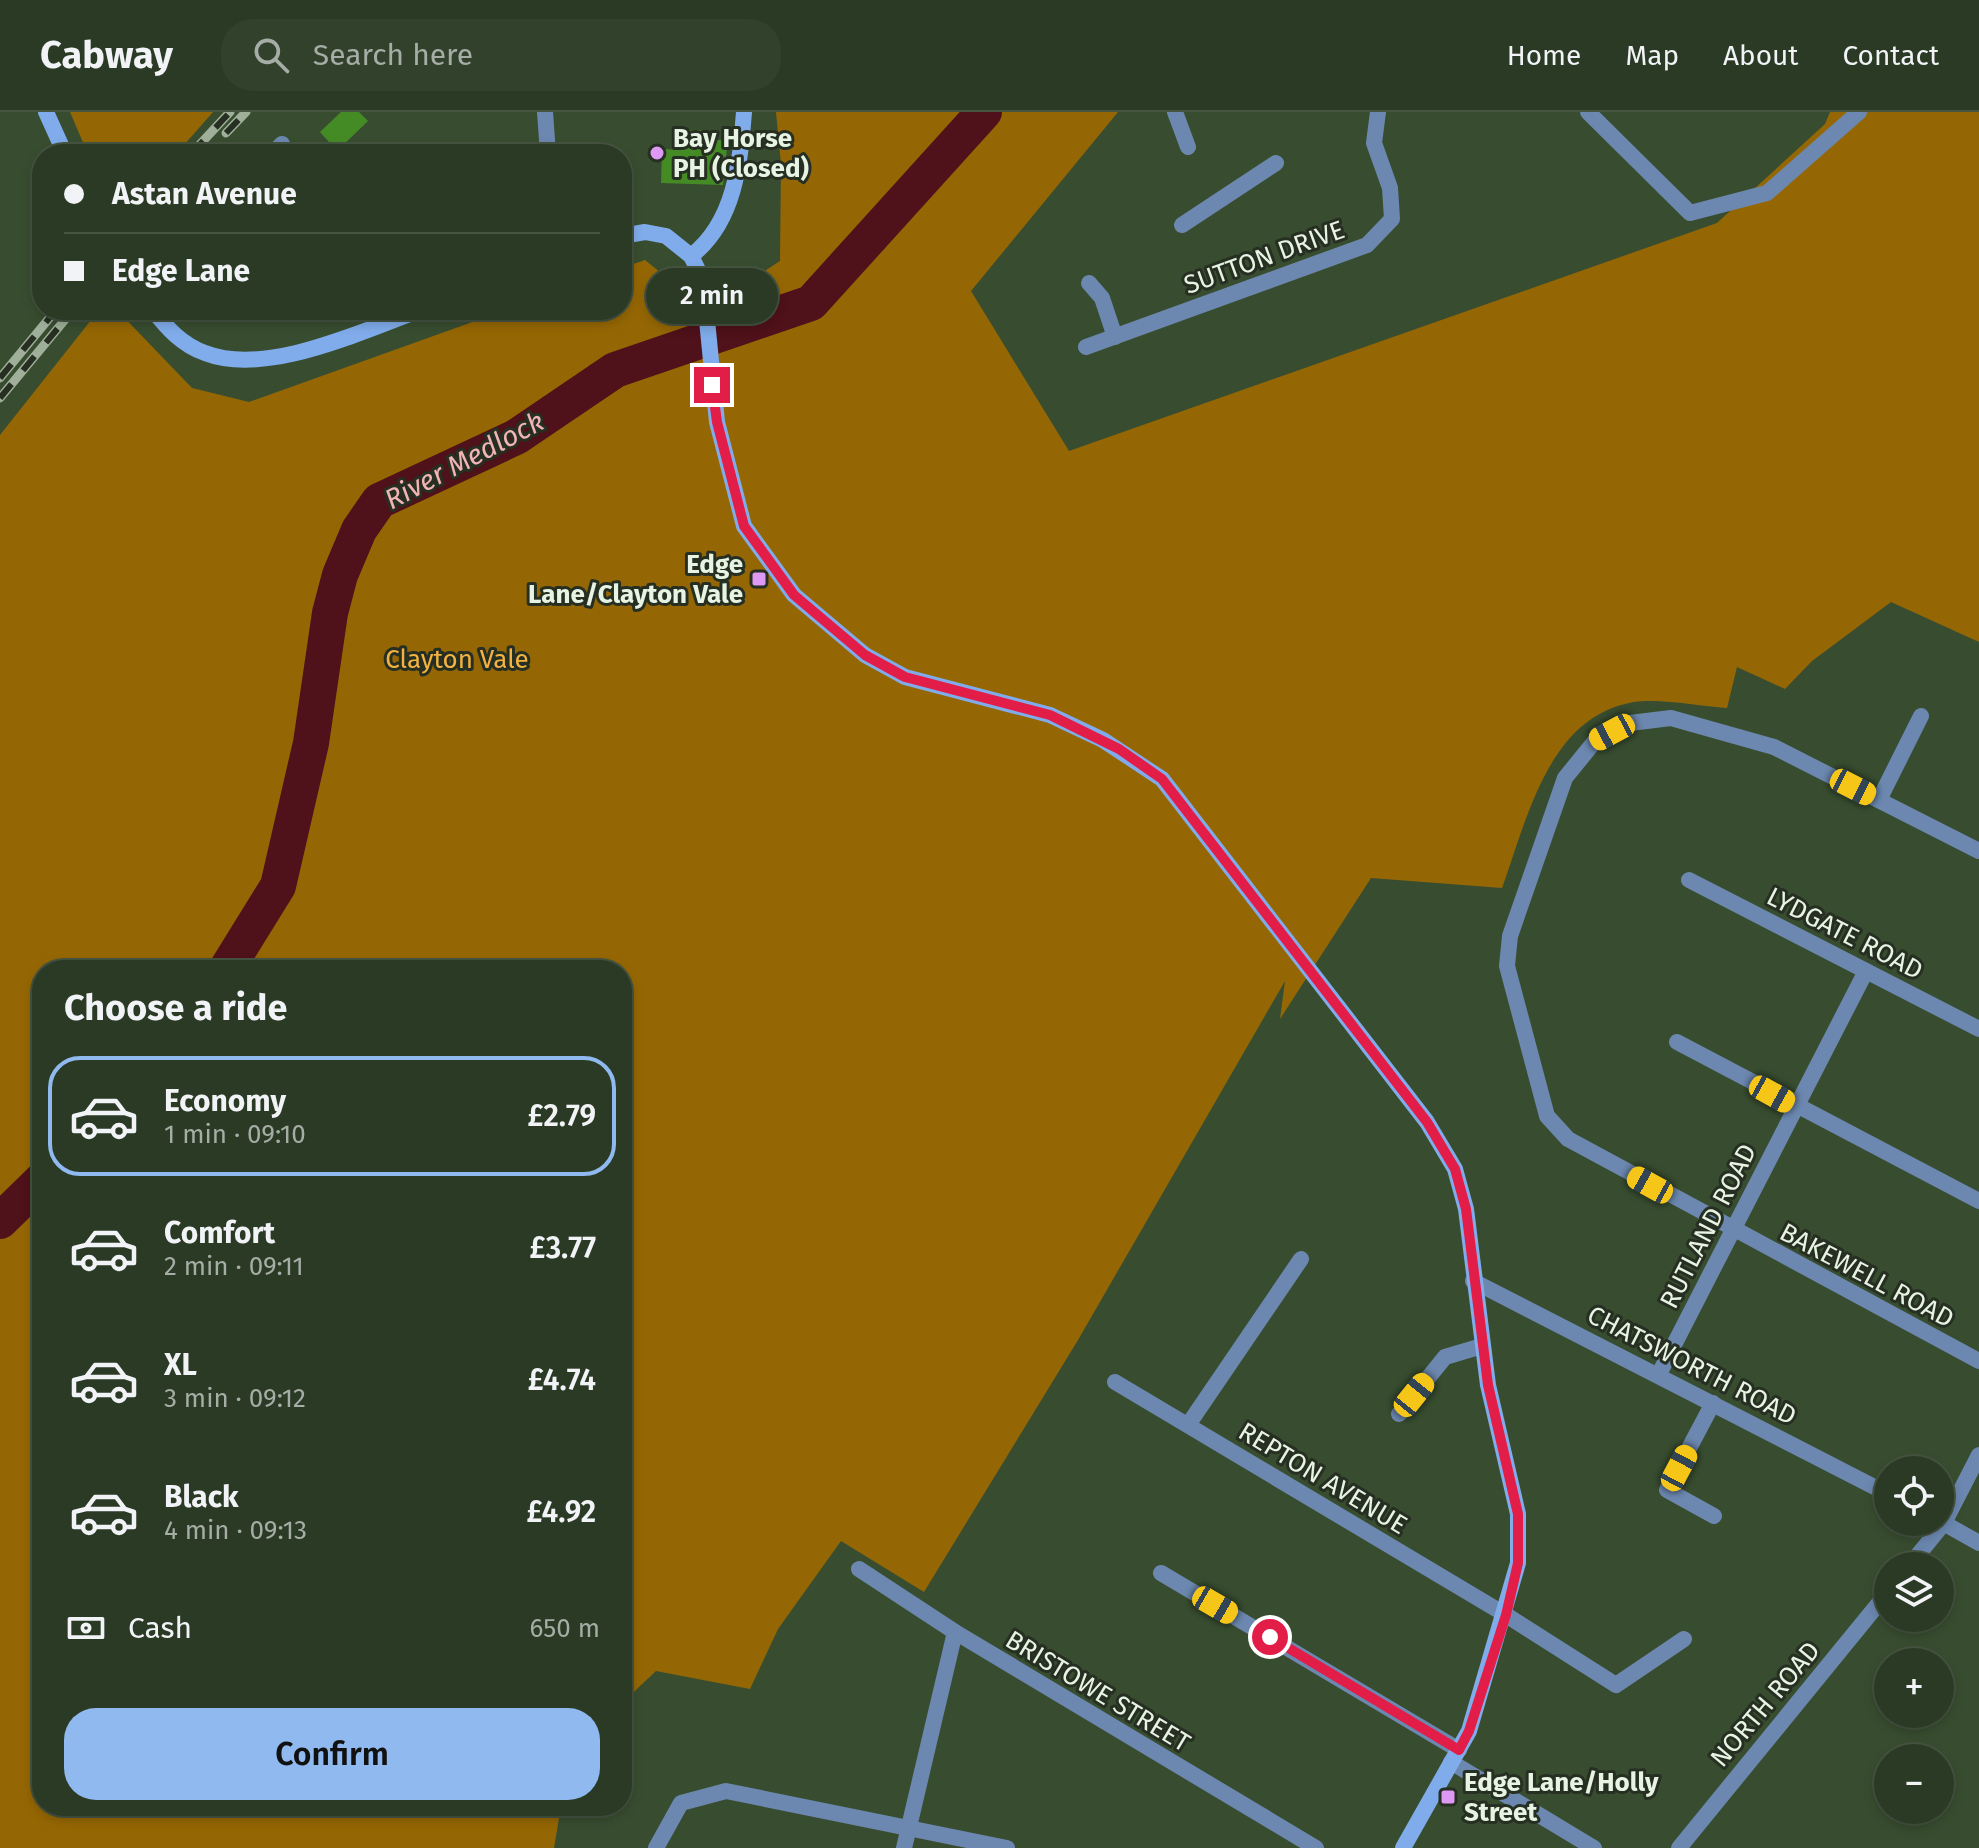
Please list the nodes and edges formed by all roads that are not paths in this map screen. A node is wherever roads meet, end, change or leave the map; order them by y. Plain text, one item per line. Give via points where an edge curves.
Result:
1 (46, 112) edge
2 (545, 112) edge
3 (744, 112) edge
4 (1175, 112) edge
5 (1378, 112) edge
6 (1588, 112) edge
7 (1859, 112) edge
8 (60, 144) edge
9 (547, 144) edge
10 (1188, 147) dead end
11 (1276, 163) dead end
12 (1182, 225) dead end
13 (632, 234) edge
14 (691, 256) junction
15 (1089, 283) dead end
16 (162, 320) edge
17 (393, 320) edge
18 (1115, 337) junction
19 (1086, 347) dead end
20 (1921, 716) dead end
21 (1879, 800) junction
22 (1979, 851) edge
23 (1689, 880) dead end
24 (1866, 971) junction
25 (1979, 1029) edge
26 (1677, 1042) dead end
27 (1796, 1107) junction
28 (1979, 1201) edge
29 (1732, 1230) junction
30 (1301, 1259) dead end
31 (1473, 1281) junction
32 (1482, 1346) junction
33 (1979, 1361) edge
34 (1659, 1374) junction
35 (1115, 1382) dead end
36 (1713, 1403) junction
37 (1399, 1414) dead end
38 (1188, 1425) junction
39 (1979, 1455) edge
40 (1874, 1487) edge
41 (1954, 1500) edge
42 (1714, 1516) dead end
43 (1954, 1529) edge
44 (1979, 1543) edge
45 (859, 1569) dead end
46 (1161, 1573) dead end
47 (1874, 1609) edge
48 (1506, 1615) junction
49 (955, 1632) junction
50 (1684, 1639) dead end
51 (1455, 1756) junction
52 (908, 1827) junction
53 (656, 1848) edge
54 (904, 1848) edge
55 (1007, 1848) edge
56 (1316, 1848) edge
57 (1403, 1848) edge
58 (1594, 1848) edge
59 (1679, 1848) edge

1 - 8 street
2 - 9 street
3 - 14 street via 739,174 714,233
4 - 10 street
5 - 18 street, SUTTON DRIVE via 1374,143 1390,188 1392,219 1367,245
6 - 7 street via 1690,213 1767,193
11 - 12 street
13 - 14 street via 666,236
14 - 31 street via 706,310 717,422 744,526 794,595 865,655 905,677 1050,715 1114,746 1162,779 1427,1122 1455,1169 1463,1196
15 - 18 street via 1102,298
16 - 17 street via 180,340 201,352 246,360 320,346
18 - 19 street, SUTTON DRIVE
20 - 21 street
21 - 22 street, BAKEWELL ROAD
21 - 29 street, BAKEWELL ROAD via 1774,747 1671,718 1630,723 1595,741 1565,778 1510,936 1507,966 1547,1116 1568,1139
23 - 24 street, LYDGATE ROAD
24 - 25 street, LYDGATE ROAD
24 - 27 street, RUTLAND ROAD
26 - 27 street
27 - 28 street
27 - 29 street, RUTLAND ROAD
29 - 33 street, BAKEWELL ROAD
29 - 34 street, RUTLAND ROAD
30 - 38 street
31 - 32 street
31 - 34 street, CHATSWORTH ROAD
32 - 37 street via 1445,1357
32 - 48 street via 1518,1514 1518,1563
34 - 36 street, CHATSWORTH ROAD
35 - 38 street, REPTON AVENUE
36 - 40 street, CHATSWORTH ROAD
36 - 42 street via 1667,1490
38 - 48 street, REPTON AVENUE
39 - 41 street
43 - 44 street
45 - 49 street, BRISTOWE STREET
46 - 51 street
47 - 59 street, NORTH ROAD
48 - 50 street, REPTON AVENUE via 1616,1685
48 - 51 street via 1469,1731
49 - 52 street
49 - 56 street, BRISTOWE STREET
51 - 57 street
51 - 58 street
52 - 53 street via 726,1791 681,1803
52 - 54 street
52 - 55 street

